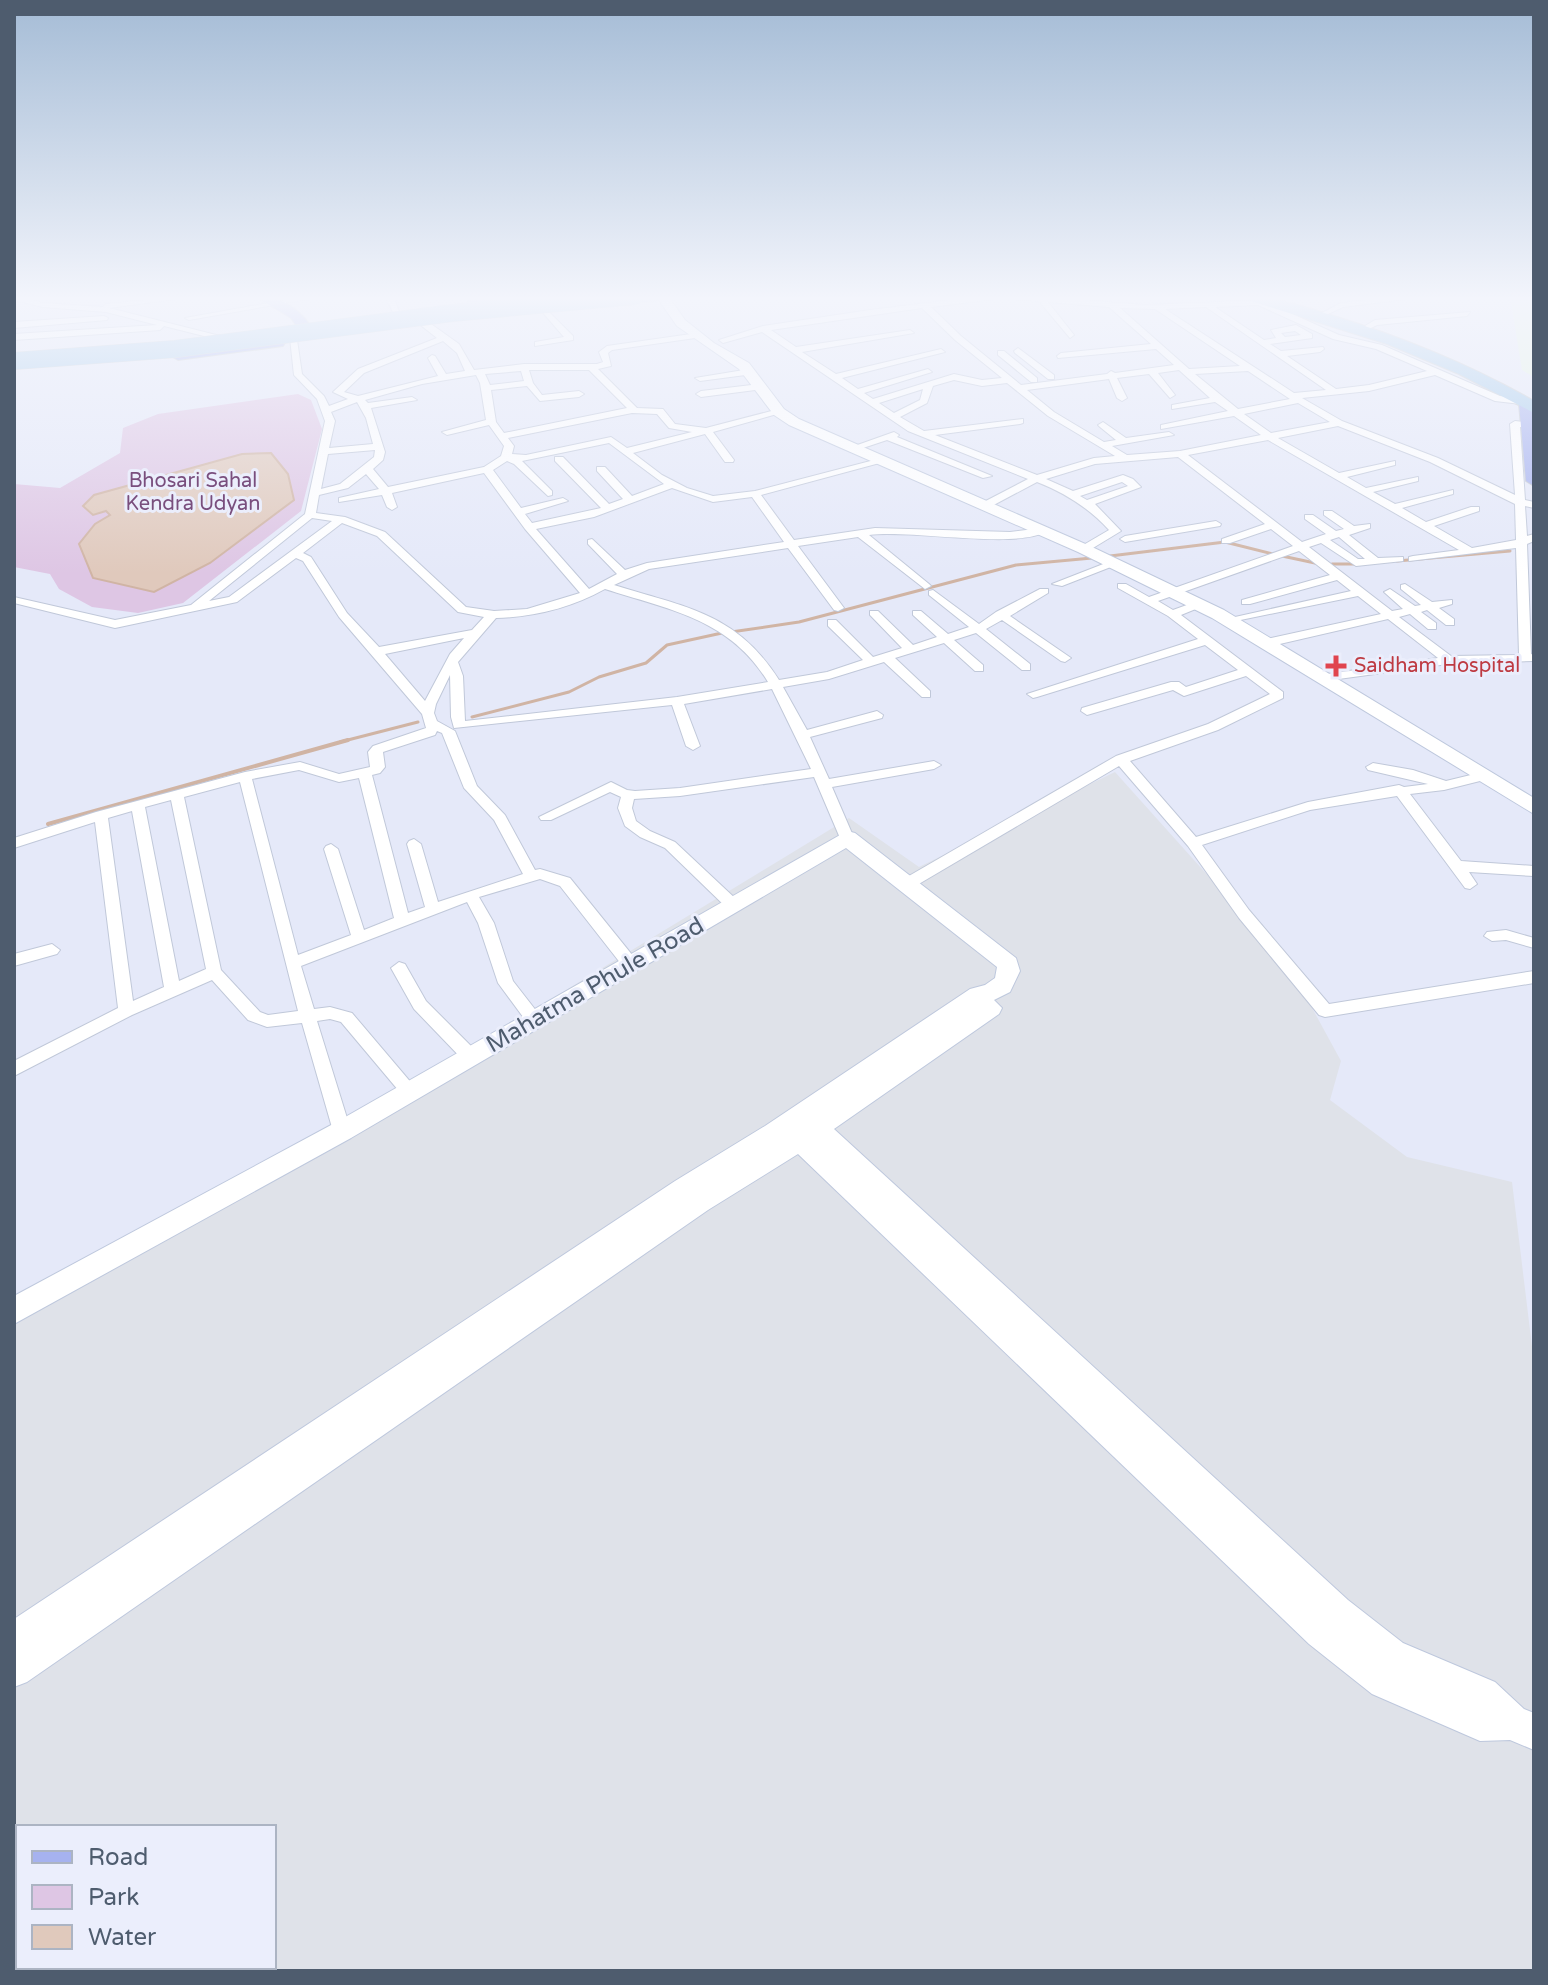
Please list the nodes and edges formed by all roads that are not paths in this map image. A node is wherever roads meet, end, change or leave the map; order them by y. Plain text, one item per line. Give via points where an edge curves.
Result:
1 (486, 388) edge
2 (312, 389) edge
3 (342, 389) edge
4 (393, 389) edge
5 (534, 389) edge
6 (613, 389) edge
7 (720, 389) edge
8 (762, 389) edge
9 (854, 389) edge
10 (871, 389) edge
11 (914, 389) edge
12 (928, 389) edge
13 (1019, 389) edge
14 (1118, 389) edge
15 (1165, 389) edge
16 (1206, 389) edge
17 (1286, 389) edge
18 (1290, 389) edge
19 (1330, 389) edge
20 (1364, 389) edge
21 (1473, 389) edge
22 (1496, 389) edge
23 (1500, 389) edge
24 (338, 392) junction
25 (859, 392) junction
26 (1335, 392) junction
27 (579, 394) dead end
28 (701, 394) dead end
29 (1170, 395) dead end
30 (320, 397) junction
31 (1300, 397) junction
32 (1122, 398) dead end
33 (1217, 399) junction
34 (412, 400) dead end
35 (362, 402) junction
36 (872, 402) junction
37 (1175, 407) dead end
38 (1529, 408) edge
39 (327, 410) junction
40 (779, 412) junction
41 (1236, 412) junction
42 (639, 414) junction
43 (894, 417) junction
44 (1020, 421) dead end
45 (491, 422) junction
46 (1339, 423) junction
47 (1103, 425) dead end
48 (1160, 428) junction
49 (911, 429) junction
50 (708, 431) junction
51 (1130, 431) junction
52 (447, 432) dead end
53 (923, 434) junction
54 (501, 436) junction
55 (1268, 436) junction
56 (887, 437) junction
57 (1122, 440) junction
58 (1101, 445) junction
59 (378, 447) junction
60 (854, 448) junction
61 (325, 451) junction
62 (628, 451) junction
63 (1182, 453) junction
64 (506, 457) junction
65 (1125, 458) junction
66 (559, 459) dead end
67 (729, 460) dead end
68 (882, 461) junction
69 (1391, 463) dead end
70 (367, 469) junction
71 (487, 469) junction
72 (601, 469) dead end
73 (987, 476) dead end
74 (1338, 476) junction
75 (1037, 478) junction
76 (1414, 479) dead end
77 (1534, 481) edge
78 (672, 485) junction
79 (386, 491) junction
80 (1364, 491) junction
81 (1449, 492) dead end
82 (315, 493) junction
83 (548, 493) dead end
84 (755, 494) junction
85 (1072, 495) junction
86 (629, 499) junction
87 (343, 500) dead end
88 (563, 501) dead end
89 (1520, 502) junction
90 (1086, 504) junction
91 (1534, 505) edge
92 (984, 506) junction
93 (392, 507) dead end
94 (1392, 508) junction
95 (608, 509) junction
96 (1475, 509) dead end
97 (518, 512) junction
98 (1328, 513) dead end
99 (310, 515) junction
100 (1309, 517) dead end
101 (341, 519) junction
102 (1216, 524) dead end
103 (1273, 525) junction
104 (1366, 526) dead end
105 (1424, 526) junction
106 (529, 527) junction
107 (1042, 531) junction
108 (860, 533) junction
109 (1337, 534) junction
110 (1121, 535) junction
111 (1534, 537) edge
112 (1226, 541) dead end
113 (592, 542) dead end
114 (1522, 542) junction
115 (791, 543) junction
116 (1302, 547) junction
117 (1084, 549) junction
118 (1141, 552) dead end
119 (1471, 552) junction
120 (296, 553) junction
121 (1399, 559) dead end
122 (1413, 559) dead end
123 (1375, 561) junction
124 (1115, 563) junction
125 (623, 574) junction
126 (1339, 576) junction
127 (1058, 584) dead end
128 (603, 585) junction
129 (1122, 586) dead end
130 (1405, 587) dead end
131 (1044, 591) dead end
132 (1172, 591) junction
133 (1360, 592) junction
134 (1390, 592) dead end
135 (587, 594) junction
136 (14, 600) edge
137 (1148, 601) junction
138 (1246, 602) dead end
139 (1448, 602) dead end
140 (1199, 604) junction
141 (1429, 606) junction
142 (838, 608) dead end
143 (192, 609) junction
144 (1412, 610) junction
145 (874, 613) dead end
146 (917, 613) dead end
147 (1000, 614) junction
148 (1172, 614) junction
149 (492, 615) junction
150 (1390, 615) junction
151 (1230, 621) junction
152 (1450, 622) dead end
153 (832, 623) dead end
154 (1432, 626) dead end
155 (977, 629) junction
156 (478, 632) junction
157 (441, 639) junction
158 (945, 639) junction
159 (1207, 640) junction
160 (1267, 643) junction
161 (375, 650) junction
162 (911, 650) junction
163 (1529, 657) edge
164 (887, 658) junction
165 (1065, 658) dead end
166 (453, 660) junction
167 (1448, 660) junction
168 (872, 663) junction
169 (1026, 667) dead end
170 (979, 668) dead end
171 (1247, 671) junction
172 (1328, 678) junction
173 (776, 685) junction
174 (926, 694) dead end
175 (1033, 694) dead end
176 (677, 701) junction
177 (1087, 711) dead end
178 (877, 715) dead end
179 (429, 718) junction
180 (801, 736) junction
181 (693, 746) dead end
182 (1121, 759) junction
183 (934, 765) dead end
184 (1373, 767) dead end
185 (365, 774) junction
186 (245, 776) junction
187 (1483, 776) junction
188 (820, 778) junction
189 (1448, 786) junction
190 (1399, 789) junction
191 (177, 794) junction
192 (628, 795) junction
193 (138, 805) junction
194 (1534, 807) edge
195 (101, 815) junction
196 (546, 817) dead end
197 (847, 838) junction
198 (14, 843) edge
199 (1193, 843) junction
200 (414, 844) dead end
201 (331, 849) dead end
202 (1457, 866) junction
203 (1534, 871) edge
204 (530, 874) junction
205 (907, 884) junction
206 (1470, 884) dead end
207 (470, 895) junction
208 (733, 905) junction
209 (433, 909) junction
210 (402, 921) junction
211 (1492, 936) dead end
212 (359, 937) junction
213 (1534, 943) edge
214 (52, 950) dead end
215 (14, 960) edge
216 (292, 963) junction
217 (631, 965) junction
218 (399, 968) dead end
219 (214, 972) junction
220 (1534, 977) edge
221 (173, 990) junction
222 (126, 1011) junction
223 (307, 1018) junction
224 (535, 1021) junction
225 (471, 1057) junction
226 (14, 1069) edge
227 (410, 1092) junction
228 (800, 1127) junction
229 (342, 1131) junction
230 (14, 1311) edge
231 (437, 1368) junction
232 (14, 1640) edge
233 (14, 1669) edge
234 (1522, 1727) edge

1 - 45 street
2 - 30 street
3 - 24 street
4 - 35 street
5 - 27 street via 542,399
6 - 42 street
7 - 28 street
8 - 40 street
9 - 25 street
10 - 25 street
11 - 36 street
12 - 43 street via 924,401
13 - 58 street
14 - 32 street
15 - 29 street
16 - 33 street
17 - 31 street
18 - 31 street
19 - 26 street
20 - 26 street
21 - 38 street
22 - 38 highway
23 - 38 highway
24 - 30 street
24 - 35 street
25 - 36 street
26 - 31 street
30 - 39 street
31 - 41 street
31 - 46 street
33 - 37 street
33 - 41 street
34 - 35 street
35 - 39 street
35 - 59 street
36 - 43 street
38 - 77 main road
38 - 89 street via 1515,424
39 - 61 street via 330,432
40 - 50 street
40 - 60 street
41 - 48 street
41 - 55 street
42 - 50 street via 660,411 672,426
42 - 54 street
43 - 49 street
44 - 53 street
45 - 52 street
45 - 54 street
46 - 55 street
46 - 89 street via 1434,460
47 - 57 street
48 - 51 street
48 - 51 street
48 - 63 street
49 - 53 street
49 - 56 street
50 - 62 street
50 - 67 street
51 - 57 street
53 - 75 street
54 - 64 street via 509,446
55 - 63 street
55 - 74 street
56 - 60 street
56 - 73 street
57 - 58 street
58 - 65 street
59 - 61 street
59 - 70 street via 379,458
60 - 68 street
61 - 82 street
62 - 64 street via 611,440 526,458
62 - 78 street
63 - 65 street
63 - 103 street
64 - 71 street
64 - 83 street via 518,462
65 - 75 street
66 - 95 street
68 - 84 street
68 - 92 street
69 - 74 street
70 - 79 street
70 - 82 street via 344,486
71 - 79 street
71 - 97 street
72 - 86 street
74 - 80 street
75 - 85 street
75 - 92 street
76 - 80 street
78 - 84 street via 713,499
78 - 86 street
79 - 87 street
79 - 93 street
80 - 94 street
81 - 94 street
82 - 99 street
84 - 115 street
85 - 90 street
85 - 90 street via 1123,478 1136,487
86 - 95 street
88 - 97 street
89 - 91 street
89 - 114 street
90 - 110 street
92 - 107 street
94 - 105 street
95 - 106 street
96 - 105 street
97 - 106 street
98 - 109 street
99 - 101 street
99 - 143 street
100 - 109 street
101 - 120 street
101 - 149 street via 381,534 462,610
102 - 110 street
103 - 112 street
103 - 116 street
104 - 109 street
105 - 119 street
106 - 135 street
107 - 108 street
107 - 117 street
108 - 115 street
108 - 155 street
109 - 116 street
109 - 123 street
109 - 123 street via 1356,563
110 - 117 street
110 - 118 street
111 - 114 street
113 - 125 street
114 - 119 street
114 - 163 street
115 - 125 street
115 - 142 street
116 - 126 street
116 - 132 street
117 - 124 street
119 - 122 street
120 - 143 street via 233,600
120 - 161 street via 307,559 343,615
121 - 123 street
124 - 127 street
124 - 132 street
125 - 128 street
126 - 133 street
126 - 138 street
128 - 135 street
128 - 173 street via 735,635
129 - 137 street
130 - 141 street
131 - 147 street
132 - 137 street
132 - 140 street
133 - 150 street
133 - 151 street
134 - 144 street
135 - 149 street
136 - 143 street via 115,624
137 - 148 street
139 - 141 street
140 - 148 street
140 - 151 street
141 - 144 street
141 - 152 street
144 - 150 street
144 - 154 street
145 - 162 street
146 - 158 street
147 - 155 street
147 - 165 street
148 - 159 street
149 - 156 street
150 - 160 street
150 - 167 street
151 - 160 street
153 - 168 street
155 - 158 street
155 - 169 street
156 - 157 street
156 - 166 street
157 - 161 street
157 - 166 street via 444,653
158 - 162 street
158 - 170 street
159 - 171 street
159 - 175 street
160 - 172 street
161 - 179 street
162 - 164 street
163 - 167 street
164 - 168 street
164 - 174 street
166 - 176 street via 458,723 464,726
166 - 179 street
167 - 172 street
168 - 173 street
171 - 177 street via 1184,692 1175,685
171 - 182 street via 1279,695 1213,727
172 - 187 street
173 - 176 street
173 - 180 street
176 - 181 street
178 - 180 street
179 - 185 street via 432,728 426,735 378,749 378,767
179 - 204 street via 448,731 471,788 500,818
180 - 188 street
182 - 199 street
182 - 205 street
183 - 188 street
184 - 189 street
185 - 186 street via 339,778 300,766
185 - 210 street
186 - 191 street
186 - 216 street
187 - 189 street
187 - 194 street
188 - 192 street
188 - 197 street
189 - 190 street
190 - 199 street via 1323,802
190 - 202 street
191 - 193 street
191 - 219 street
192 - 196 street via 615,786 604,787
192 - 208 street via 630,823 670,845
193 - 195 street
193 - 221 street
195 - 198 street
195 - 222 street
197 - 205 street
197 - 208 street, Mahatma Phule Road
199 - 220 street via 1325,1011
200 - 209 street
201 - 212 street
202 - 203 street
202 - 206 street
204 - 207 street
204 - 217 street via 565,882
205 - 228 street via 1008,964 1007,982 991,994 993,1006
207 - 209 street
207 - 224 street via 486,923 506,983
208 - 217 street, Mahatma Phule Road
209 - 210 street
210 - 212 street
211 - 213 street
212 - 216 street
214 - 215 street
216 - 223 street
217 - 224 street, Mahatma Phule Road
218 - 225 street via 420,1005
219 - 221 street
219 - 223 street via 254,1016 275,1023
221 - 222 street
222 - 226 street
223 - 227 street via 330,1013 346,1017
223 - 229 street
224 - 225 street, Mahatma Phule Road
225 - 227 street, Mahatma Phule Road
227 - 229 street, Mahatma Phule Road
228 - 231 street via 698,1202
228 - 234 street via 1363,1667 1480,1723
229 - 230 street, Mahatma Phule Road
231 - 232 street
231 - 233 street

